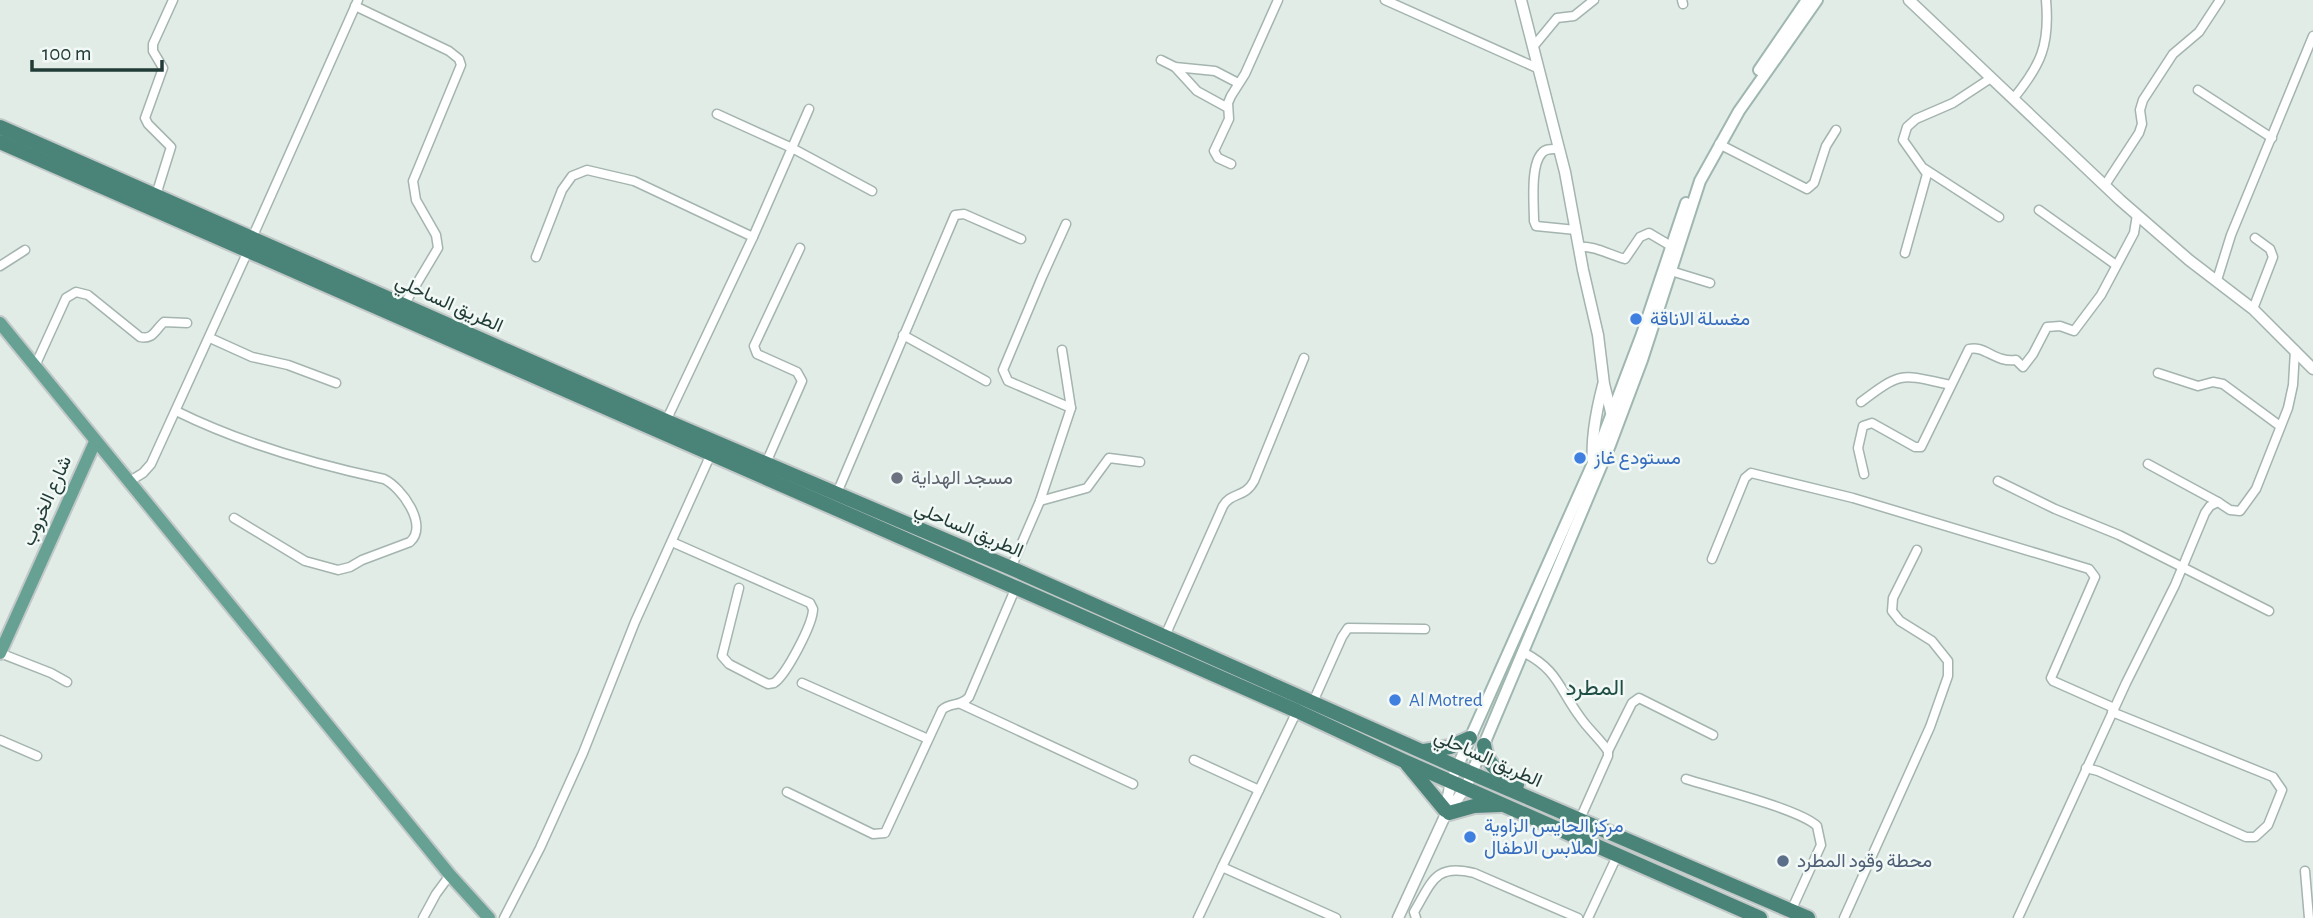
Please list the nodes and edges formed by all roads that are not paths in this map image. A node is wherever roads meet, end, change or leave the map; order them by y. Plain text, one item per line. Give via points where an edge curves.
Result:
1 (173, 0) edge
2 (1278, 0) edge
3 (1385, 0) edge
4 (1521, 0) edge
5 (1594, 0) edge
6 (1807, 0) edge
7 (1817, 0) edge
8 (1909, 0) edge
9 (2046, 0) edge
10 (2220, 0) edge
11 (356, 3) edge
12 (2313, 36) edge
13 (1533, 47) junction
14 (1161, 60) dead end
15 (1175, 67) junction
16 (1537, 68) junction
17 (1991, 78) junction
18 (1238, 83) junction
19 (2198, 90) dead end
20 (2013, 99) junction
21 (1228, 108) junction
22 (809, 109) dead end
23 (1736, 110) junction
24 (717, 114) dead end
25 (0, 127) edge
26 (1836, 130) dead end
27 (2272, 138) junction
28 (0, 142) edge
29 (1719, 144) junction
30 (792, 148) junction
31 (1558, 149) junction
32 (1231, 164) dead end
33 (1925, 169) junction
34 (2105, 185) junction
35 (872, 191) dead end
36 (132, 192) junction
37 (156, 195) junction
38 (2039, 210) dead end
39 (2137, 215) junction
40 (1999, 217) dead end
41 (1066, 224) dead end
42 (1576, 230) junction
43 (753, 237) junction
44 (2255, 238) dead end
45 (1021, 240) dead end
46 (250, 245) junction
47 (1579, 247) junction
48 (1671, 247) junction
49 (800, 248) dead end
50 (24, 250) dead end
51 (1905, 253) dead end
52 (536, 257) dead end
53 (2116, 265) junction
54 (0, 266) edge
55 (1671, 271) junction
56 (2217, 280) junction
57 (1710, 283) dead end
58 (404, 305) junction
59 (2253, 309) junction
60 (0, 323) edge
61 (187, 323) dead end
62 (903, 335) junction
63 (210, 338) junction
64 (1062, 350) dead end
65 (2295, 350) junction
66 (1304, 358) dead end
67 (35, 366) junction
68 (2313, 369) edge
69 (2158, 373) dead end
70 (986, 381) dead end
71 (337, 383) dead end
72 (1604, 384) junction
73 (1950, 386) junction
74 (1861, 401) dead end
75 (1071, 408) junction
76 (176, 411) junction
77 (1615, 420) junction
78 (666, 421) junction
79 (2280, 426) junction
80 (95, 442) junction
81 (711, 454) junction
82 (1140, 462) dead end
83 (766, 463) junction
84 (1593, 463) junction
85 (2148, 464) dead end
86 (1864, 474) dead end
87 (130, 481) junction
88 (1998, 481) dead end
89 (837, 493) junction
90 (1040, 500) junction
91 (2218, 502) junction
92 (233, 518) dead end
93 (672, 542) junction
94 (1917, 550) dead end
95 (1712, 559) dead end
96 (1011, 568) junction
97 (2182, 568) junction
98 (1016, 587) junction
99 (739, 588) dead end
100 (2269, 611) dead end
101 (1425, 629) dead end
102 (1165, 636) junction
103 (1522, 652) junction
104 (0, 653) edge
105 (67, 682) dead end
106 (802, 683) dead end
107 (1313, 702) junction
108 (961, 704) junction
109 (2113, 710) junction
110 (1297, 711) junction
111 (1713, 735) dead end
112 (1470, 738) junction
113 (929, 739) junction
114 (0, 740) edge
115 (1484, 745) junction
116 (1422, 751) junction
117 (1608, 751) junction
118 (37, 756) dead end
119 (1194, 760) dead end
120 (1404, 761) junction
121 (1457, 767) junction
122 (2086, 768) junction
123 (1472, 773) junction
124 (1686, 779) dead end
125 (1451, 781) junction
126 (1133, 784) dead end
127 (1466, 788) junction
128 (1259, 790) junction
129 (787, 792) dead end
130 (1527, 797) junction
131 (1502, 804) junction
132 (1446, 813) junction
133 (1580, 819) junction
134 (1617, 856) junction
135 (1222, 867) junction
136 (2305, 871) dead end
137 (450, 875) junction
138 (1791, 911) junction
139 (423, 918) edge
140 (489, 918) edge
141 (504, 918) edge
142 (1198, 918) edge
143 (1336, 918) edge
144 (1398, 918) edge
145 (1416, 918) edge
146 (1578, 918) edge
147 (1588, 918) edge
148 (1760, 918) edge
149 (1808, 918) edge
150 (1844, 918) edge
151 (2018, 918) edge
152 (2309, 918) edge

1 - 37 street via 153,44 163,68 145,118 171,147
2 - 18 street
3 - 16 street
4 - 13 street
5 - 13 street via 1577,14 1557,18
6 - 23 main road
7 - 23 main road
8 - 17 street
9 - 20 street via 2041,59
10 - 34 street via 2199,32 2172,54 2143,100 2142,128
11 - 46 street
11 - 58 street via 449,51 461,65 413,181 416,200 436,235 438,248
12 - 27 street
13 - 16 street
14 - 15 street
15 - 18 street via 1215,71
15 - 21 street via 1197,91
16 - 31 street
17 - 20 street
17 - 33 street via 1907,127 1903,140
18 - 21 street
19 - 27 street
20 - 34 street
21 - 32 street via 1229,119 1214,151
22 - 30 street
23 - 29 main road
23 - 48 main road via 1716,135 1697,172
24 - 30 street
25 - 36 highway, الطريق الساحلي
26 - 29 street via 1814,183 1807,189
27 - 56 street
28 - 36 highway, الطريق الساحلي
29 - 55 main road via 1700,181
30 - 35 street
30 - 43 street
31 - 42 street
31 - 42 street via 1539,154 1534,221 1536,226
33 - 40 street
33 - 51 street via 1926,181
34 - 39 street
36 - 37 highway, الطريق الساحلي
36 - 46 highway, الطريق الساحلي
37 - 46 highway, الطريق الساحلي
38 - 53 street
39 - 53 street via 2134,233
39 - 56 street
41 - 75 street via 1003,370 1008,381
42 - 47 street
43 - 52 street via 634,181 587,170 572,176 562,190
43 - 78 street
44 - 59 street via 2273,257
45 - 62 street via 964,214 955,215
46 - 58 highway, الطريق الساحلي
46 - 63 street
46 - 81 highway, الطريق الساحلي
47 - 48 street via 1625,259 1640,237 1649,233
47 - 72 street
48 - 77 main road
49 - 83 street via 754,346 757,354 797,372 802,381
50 - 54 street
53 - 73 street via 2089,314 2074,331 2047,327 2022,367 2016,360 1998,359 1971,348
55 - 57 street
55 - 77 main road via 1642,360
56 - 59 street
58 - 78 highway, الطريق الساحلي
59 - 65 street
60 - 67 main road
61 - 67 street via 164,322 153,335 140,337 88,295 76,292 66,298
62 - 70 street
62 - 89 street
63 - 71 street via 252,357
63 - 76 street
64 - 75 street
65 - 68 street
65 - 79 street via 2293,385
66 - 102 street via 1254,481 1247,491 1226,500
67 - 80 main road
69 - 79 street via 2198,386 2223,384
72 - 77 street
72 - 84 street
73 - 74 street via 1909,376 1891,380
73 - 86 street via 1921,447 1872,423 1863,426 1858,448
75 - 90 street
76 - 87 street via 148,468
76 - 92 street via 311,462 384,479 394,484 418,528 410,542 338,570 305,561
77 - 84 main road
77 - 103 main road
78 - 83 highway, الطريق الساحلي
79 - 91 street via 2247,505 2240,511 2230,510
80 - 87 main road
80 - 104 main road, شارع الخروب
81 - 93 street
81 - 98 highway, الطريق الساحلي
82 - 90 street via 1109,457 1087,488
83 - 89 highway, الطريق الساحلي
84 - 112 main road
85 - 91 street
87 - 137 main road
88 - 97 street
89 - 96 highway, الطريق الساحلي
90 - 96 street
91 - 97 street via 2205,513
93 - 99 street via 810,603 810,624 774,684 729,664 722,656
93 - 141 street via 583,753
94 - 150 street via 1892,611 1899,621 1932,641 1948,661 1948,676 1930,727
95 - 109 street via 1751,473 1853,498 2089,569 2095,577 2052,678
96 - 102 highway, الطريق الساحلي
97 - 100 street
97 - 109 street
98 - 108 street via 969,697
98 - 110 highway, الطريق الساحلي
101 - 107 street via 1348,628
102 - 107 highway, الطريق الساحلي
103 - 115 main road
103 - 117 street via 1551,671 1580,719
104 - 105 street
106 - 113 street
107 - 116 highway, الطريق الساحلي
108 - 113 street via 945,707
108 - 126 street
109 - 122 street
109 - 122 street via 2273,777 2282,790 2268,825 2255,837 2246,837
110 - 120 highway, الطريق الساحلي
110 - 128 street
111 - 117 street via 1639,698 1632,702
112 - 116 highway
112 - 121 main road
113 - 129 street via 885,833 873,834
114 - 118 street
115 - 123 main road
115 - 130 highway via 1489,763
116 - 121 highway, الطريق الساحلي
117 - 133 street
119 - 128 street
120 - 125 highway, الطريق الساحلي
120 - 132 highway
121 - 123 highway, الطريق الساحلي
121 - 125 main road
122 - 151 street
123 - 127 main road
123 - 130 highway, الطريق الساحلي
124 - 138 street via 1817,825 1821,845
125 - 127 highway, الطريق الساحلي
125 - 132 street
127 - 131 highway, الطريق الساحلي
127 - 132 street
128 - 135 street
130 - 133 highway, الطريق الساحلي
131 - 132 highway
131 - 134 highway, الطريق الساحلي
132 - 144 street
133 - 138 highway, الطريق الساحلي
134 - 147 street
134 - 148 highway, الطريق الساحلي
135 - 142 street
135 - 143 street
136 - 152 street
137 - 139 street
137 - 140 main road
138 - 149 highway, الطريق الساحلي
145 - 146 street via 1414,912 1431,883 1442,871 1458,869

